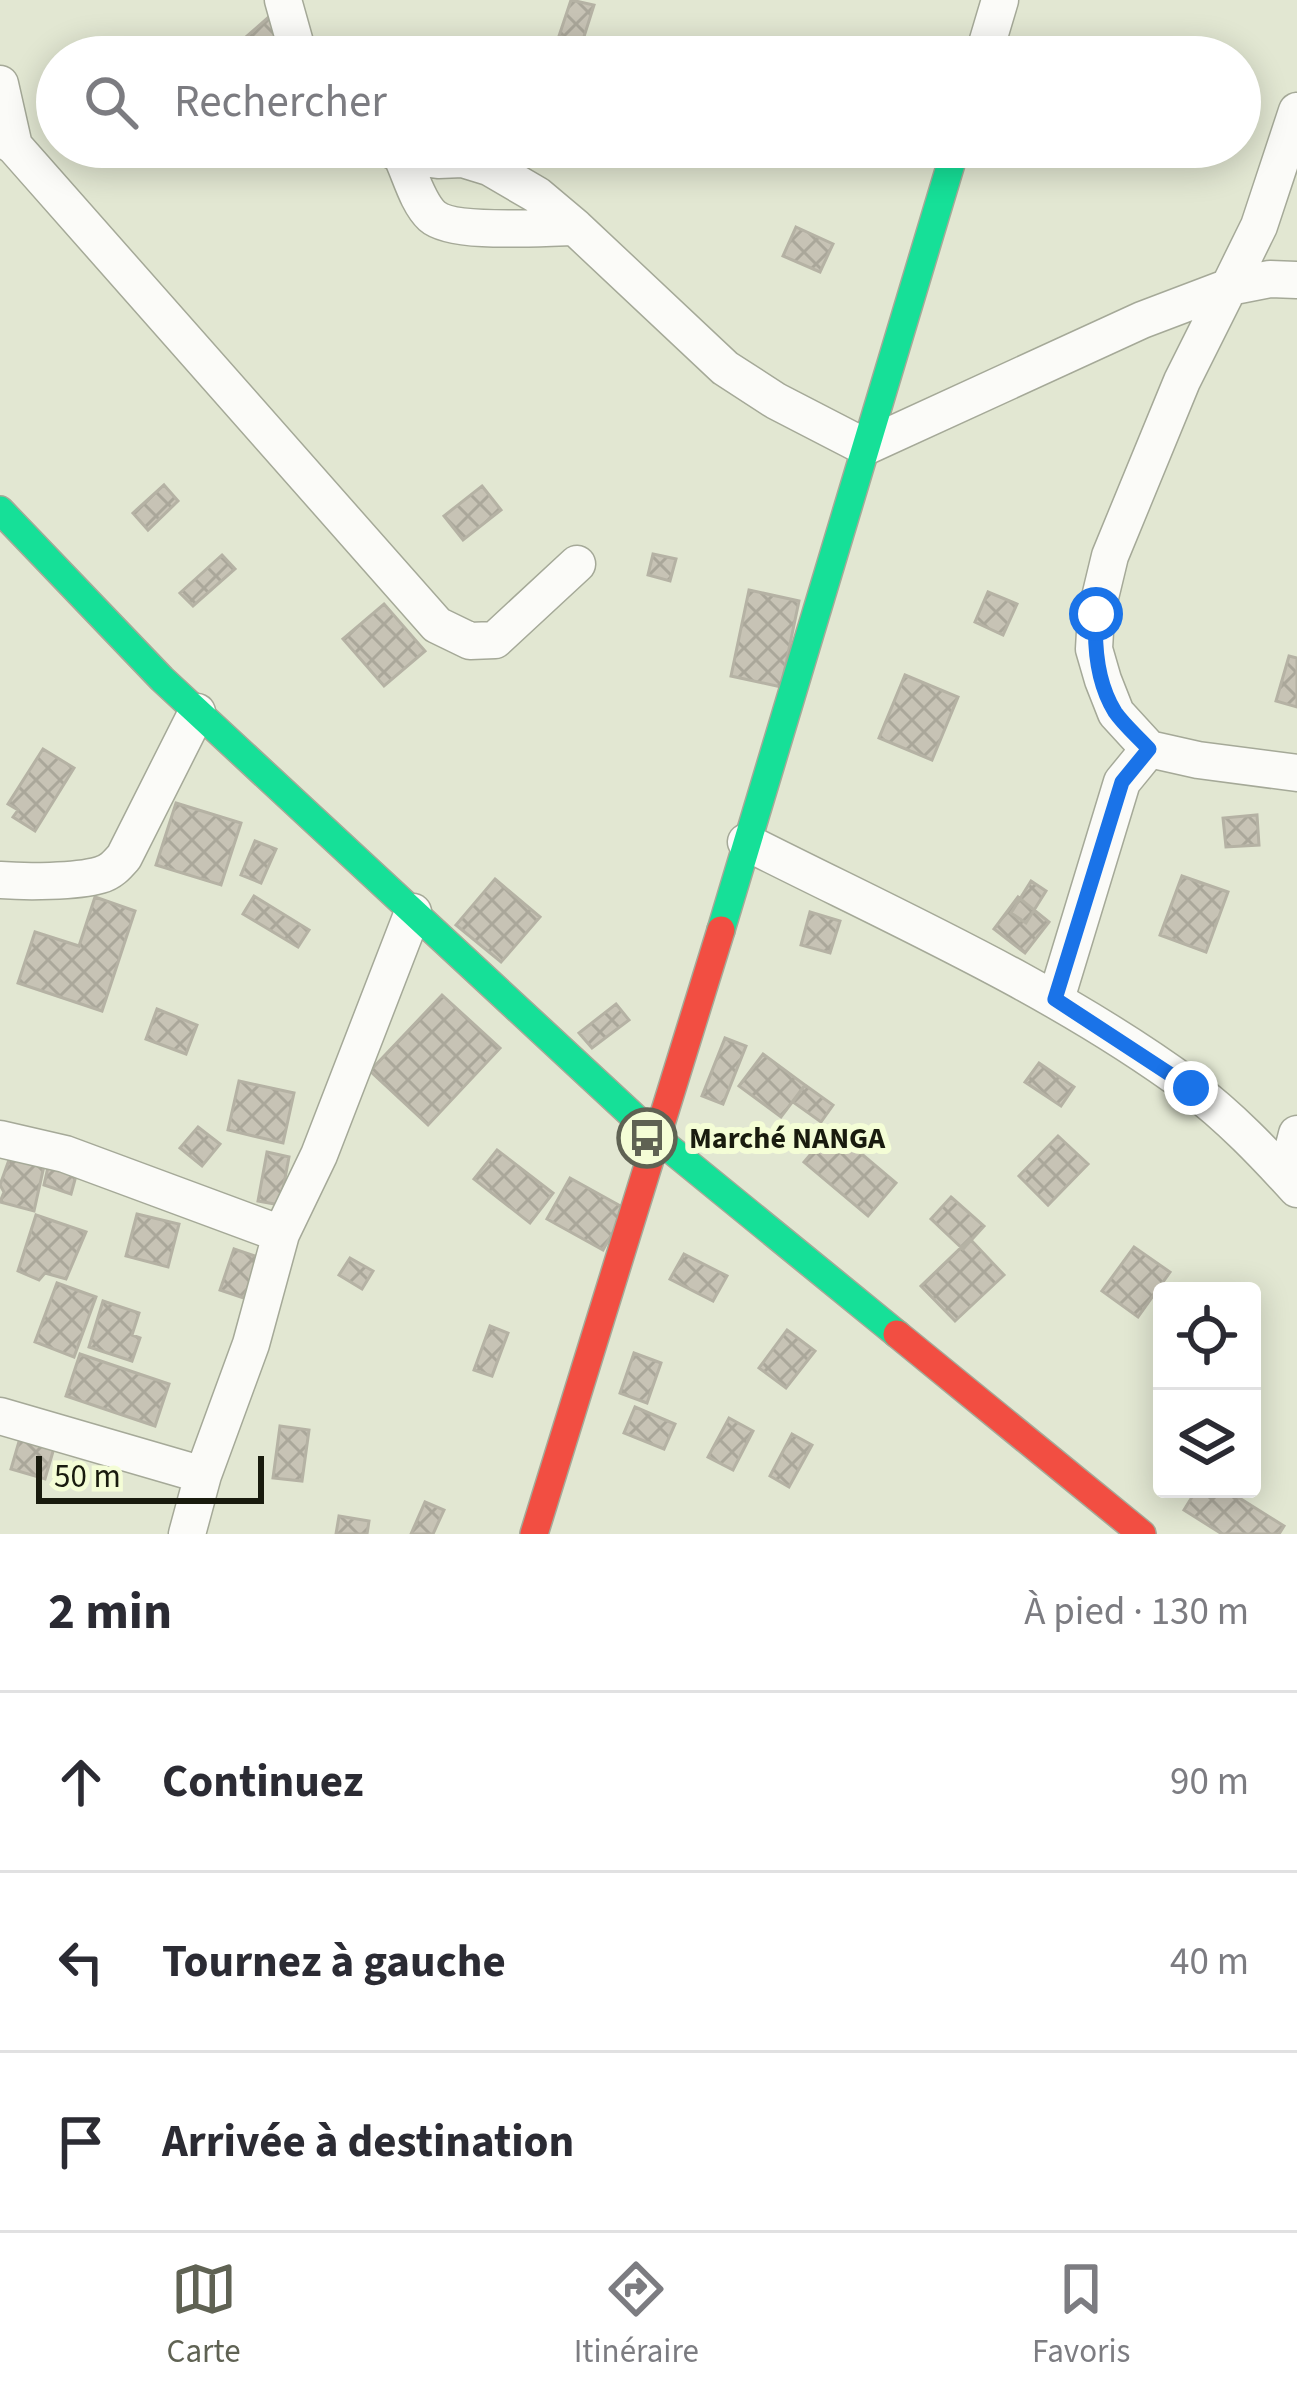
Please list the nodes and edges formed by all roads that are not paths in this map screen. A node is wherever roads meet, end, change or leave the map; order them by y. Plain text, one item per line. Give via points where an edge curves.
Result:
1 (283, 0) edge
2 (1000, 0) edge
3 (293, 36) edge
4 (989, 36) edge
5 (0, 84) edge
6 (1297, 111) edge
7 (7, 141) edge
8 (403, 168) edge
9 (491, 168) edge
10 (950, 168) edge
11 (575, 227) junction
12 (1297, 280) edge
13 (1228, 287) junction
14 (865, 447) junction
15 (0, 510) edge
16 (577, 564) dead end
17 (197, 712) junction
18 (1149, 749) junction
19 (1297, 773) edge
20 (746, 842) junction
21 (0, 880) edge
22 (413, 912) junction
23 (1055, 999) junction
24 (1297, 1134) edge
25 (0, 1139) edge
26 (658, 1139) junction
27 (1291, 1183) edge
28 (281, 1234) junction
29 (0, 1416) edge
30 (203, 1475) junction
31 (187, 1534) edge
32 (534, 1534) edge
33 (1142, 1534) edge

1 - 3 street
2 - 4 street
5 - 7 street
6 - 13 street via 1259,226
7 - 16 street via 437,625 470,641 495,640
8 - 11 street via 431,216 446,224
9 - 11 street
10 - 14 street
11 - 14 street via 724,368
12 - 13 street
13 - 14 street
13 - 18 street via 1110,556 1096,614 1102,680 1116,713
14 - 20 street
15 - 17 street
17 - 21 street via 114,869
17 - 22 street
18 - 19 street
18 - 23 street via 1122,782
20 - 23 street
20 - 26 street
22 - 26 street
22 - 28 street
23 - 27 street via 1191,1088
24 - 27 street
25 - 28 street via 64,1154
26 - 32 street
26 - 33 street
28 - 30 street
29 - 30 street
30 - 31 street

